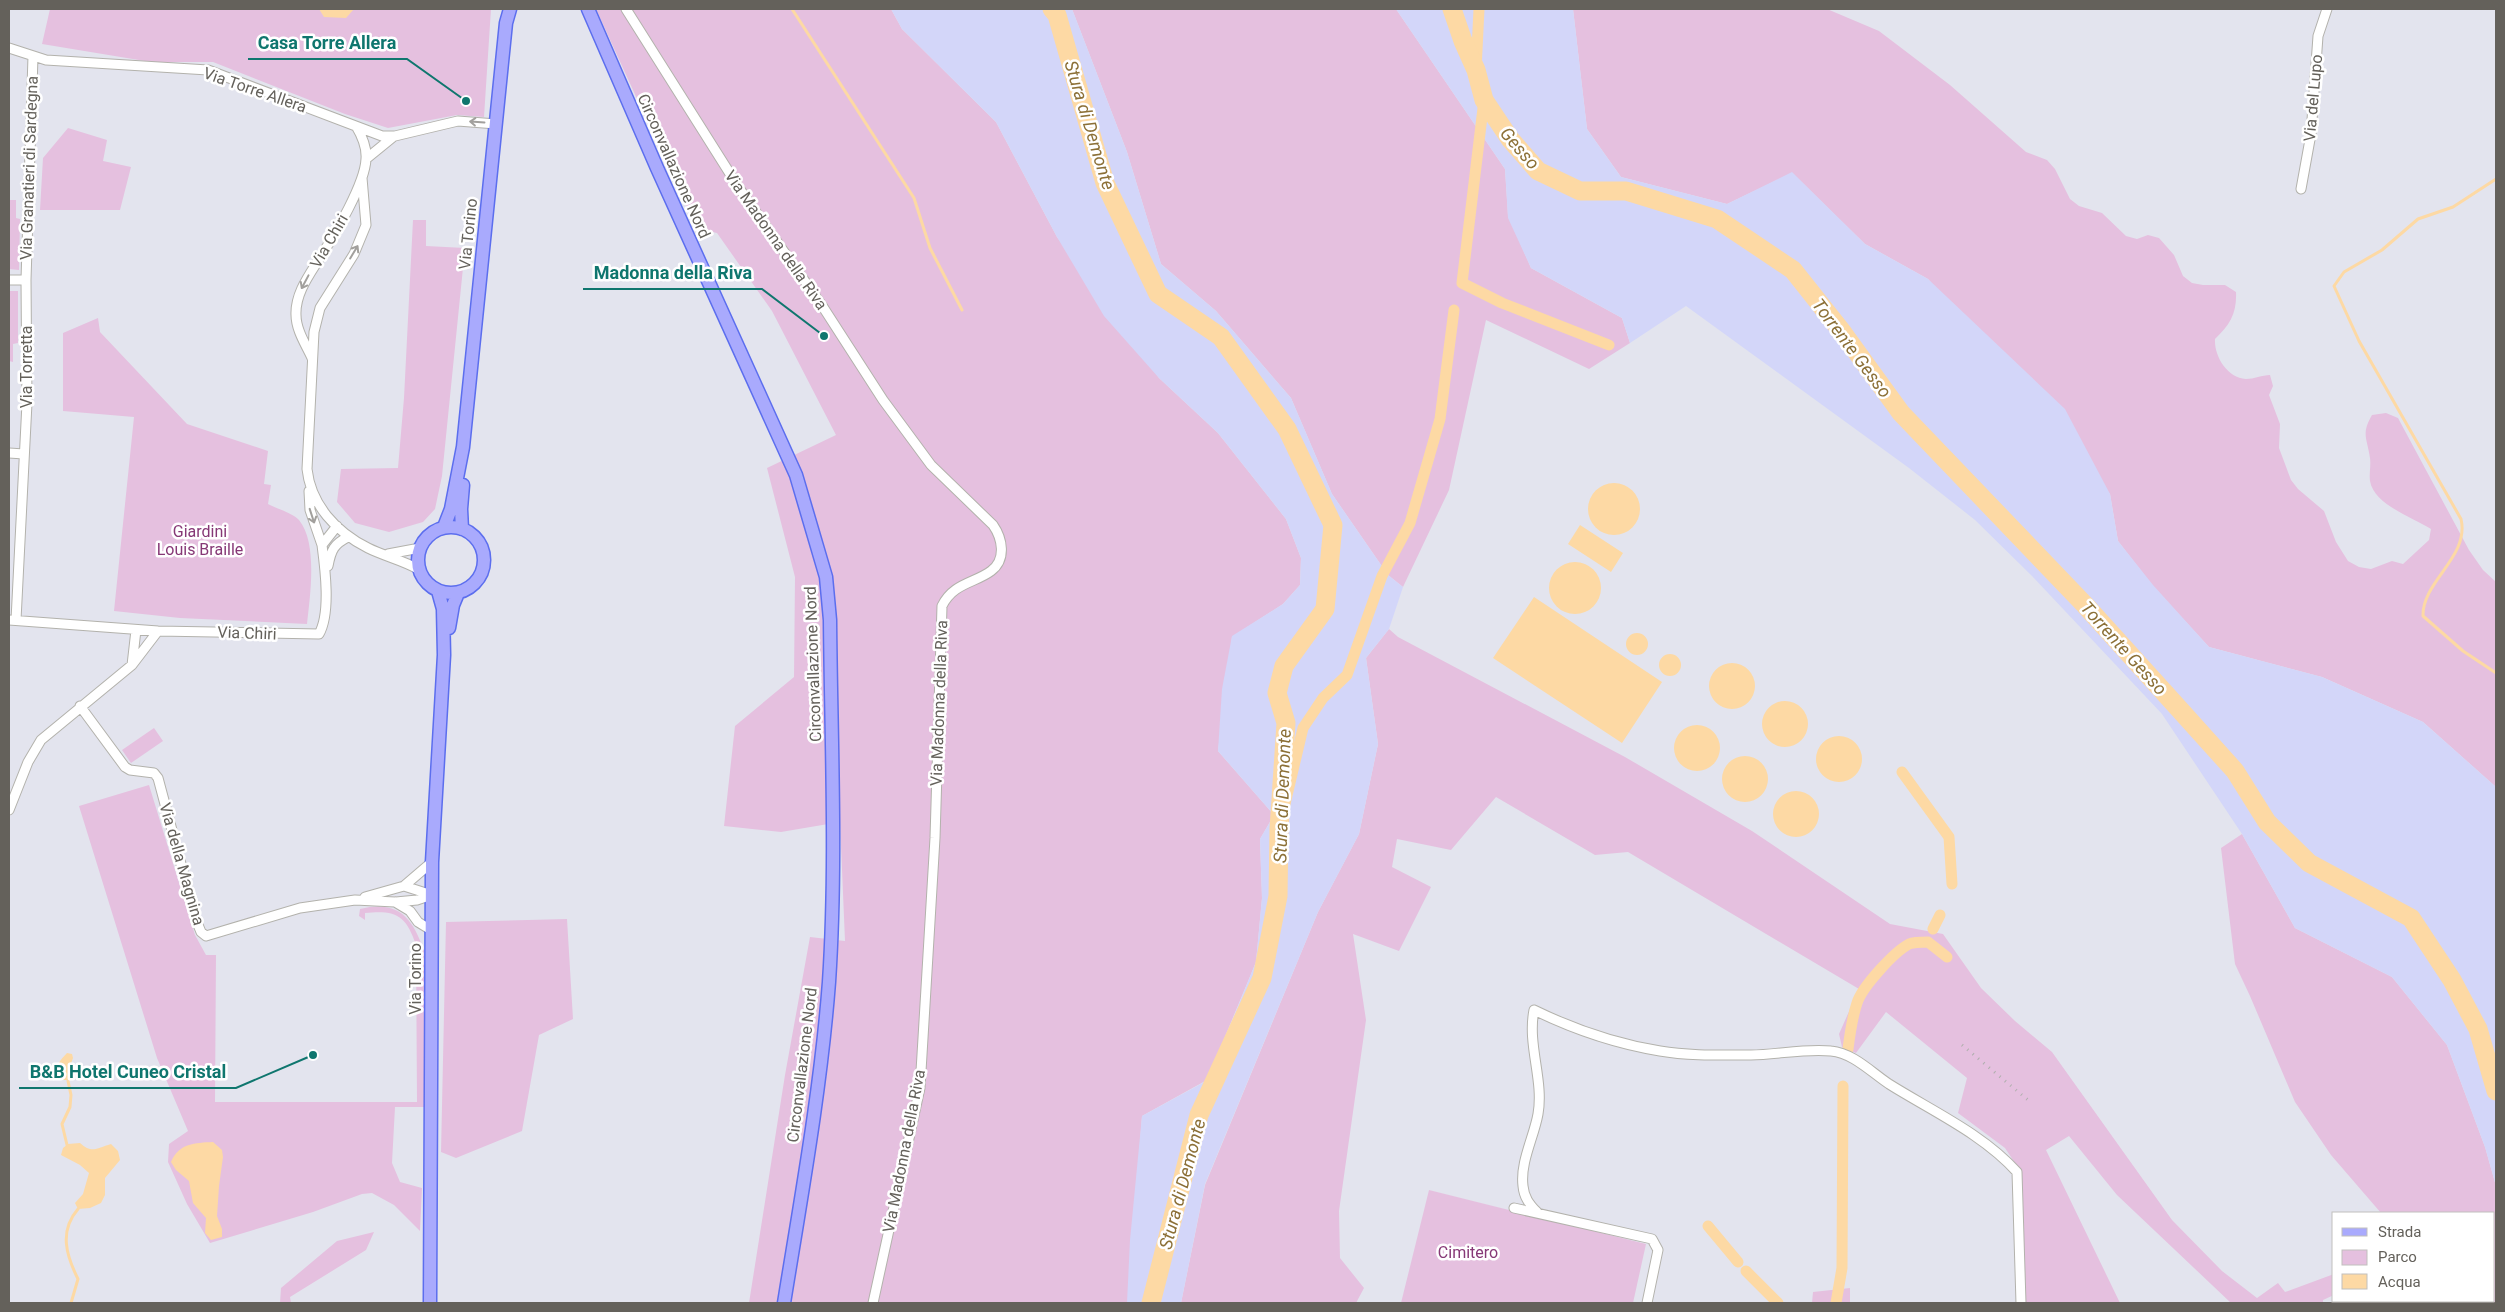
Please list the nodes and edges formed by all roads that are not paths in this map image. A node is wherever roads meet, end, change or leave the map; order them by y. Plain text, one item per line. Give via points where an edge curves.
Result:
1 (503, 9) edge
2 (510, 9) edge
3 (588, 9) edge
4 (626, 9) edge
5 (2327, 9) edge
6 (506, 23) junction
7 (9, 48) edge
8 (33, 56) junction
9 (496, 124) junction
10 (356, 126) junction
11 (394, 136) junction
12 (366, 159) junction
13 (362, 178) junction
14 (2301, 189) dead end
15 (9, 280) edge
16 (26, 280) junction
17 (313, 361) junction
18 (463, 447) junction
19 (9, 453) edge
20 (24, 454) junction
21 (309, 486) junction
22 (336, 526) junction
23 (444, 527) junction
24 (462, 529) junction
25 (348, 537) junction
26 (322, 544) junction
27 (420, 548) junction
28 (387, 555) junction
29 (418, 569) junction
30 (326, 576) junction
31 (438, 592) junction
32 (458, 593) junction
33 (12, 620) edge
34 (136, 630) junction
35 (158, 631) junction
36 (444, 654) junction
37 (132, 665) junction
38 (80, 706) junction
39 (9, 810) edge
40 (432, 862) junction
41 (404, 886) junction
42 (432, 895) junction
43 (355, 900) junction
44 (395, 902) junction
45 (431, 930) junction
46 (1514, 1208) dead end
47 (1537, 1212) junction
48 (430, 1303) edge
49 (784, 1303) edge
50 (873, 1303) edge
51 (1647, 1303) edge
52 (2021, 1303) edge

1 - 6 main road, Via Torino
2 - 6 main road, Via Torino
3 - 49 main road, Circonvallazione Nord via 796,475 826,577 830,620 833,878 828,983 806,1165
4 - 50 street, Via Madonna della Riva via 739,188 823,307 883,400 931,466 993,525 1002,545 991,571 966,582 942,606 935,838 920,1088
5 - 14 street, Via del Lupo via 2318,36 2311,134
6 - 9 main road, Via Torino
7 - 8 street, Via Torre Allera
8 - 10 street, Via Torre Allera via 46,60 208,70
8 - 16 street, Via Granatieri di Sardegna
9 -> 11 street, Via Torre Allera via 458,121
9 - 18 main road, Via Torino
10 - 11 street, Via Torre Allera via 382,136
10 - 12 street, Via Chiri via 364,143
11 - 12 street
12 - 13 street, Via Chiri
17 -> 13 street, Via Chiri via 314,332 320,308 354,254 366,226
13 -> 17 street, Via Chiri via 337,232 304,282 297,300 296,317
15 - 16 street
16 - 20 street, Via Torretta
17 - 21 street, Via Chiri
18 - 23 main road, Via Torino via 451,509
18 - 24 main road, Via Torino
19 - 20 street
20 - 33 street, Via Torretta
21 - 22 street, Via Chiri
21 -> 26 street, Via Chiri via 310,510
22 - 25 street, Via Chiri
22 - 26 street
23 - 24 main road
23 - 27 main road via 427,537
24 - 32 main road via 479,542 484,565 478,580
25 - 28 street, Via Chiri
25 - 30 street, Via Chiri via 331,550
26 - 30 street, Via Chiri
27 - 28 street
27 - 29 main road
28 - 29 street, Via Chiri
29 - 31 main road via 425,583
30 - 35 street, Via Chiri via 324,625 319,634
31 - 32 main road
31 - 36 main road, Via Torino via 443,610
32 - 36 main road, Via Torino
33 - 34 street, Via Torretta
34 - 35 street, Via Torretta
34 - 37 street
35 - 37 street
36 - 40 main road, Via Torino
37 - 38 street
38 - 39 street via 34,750
38 - 43 street, Via della Magnina via 125,767 154,773 158,778 201,932 206,936 300,908
40 - 41 street, Via della Magnina
40 - 42 main road, Via Torino
41 - 42 street
41 - 43 street, Via della Magnina
42 - 44 street, Via della Magnina
42 - 45 main road, Via Torino
43 - 44 street, Via della Magnina
44 - 45 street
45 - 48 main road, Via Torino
46 - 47 street
47 - 51 street via 1652,1239 1658,1250
47 - 52 street via 1527,1201 1522,1184 1540,1098 1532,1033 1534,1010 1625,1044 1661,1051 1752,1055 1830,1050 1846,1054 2004,1157 2017,1172

